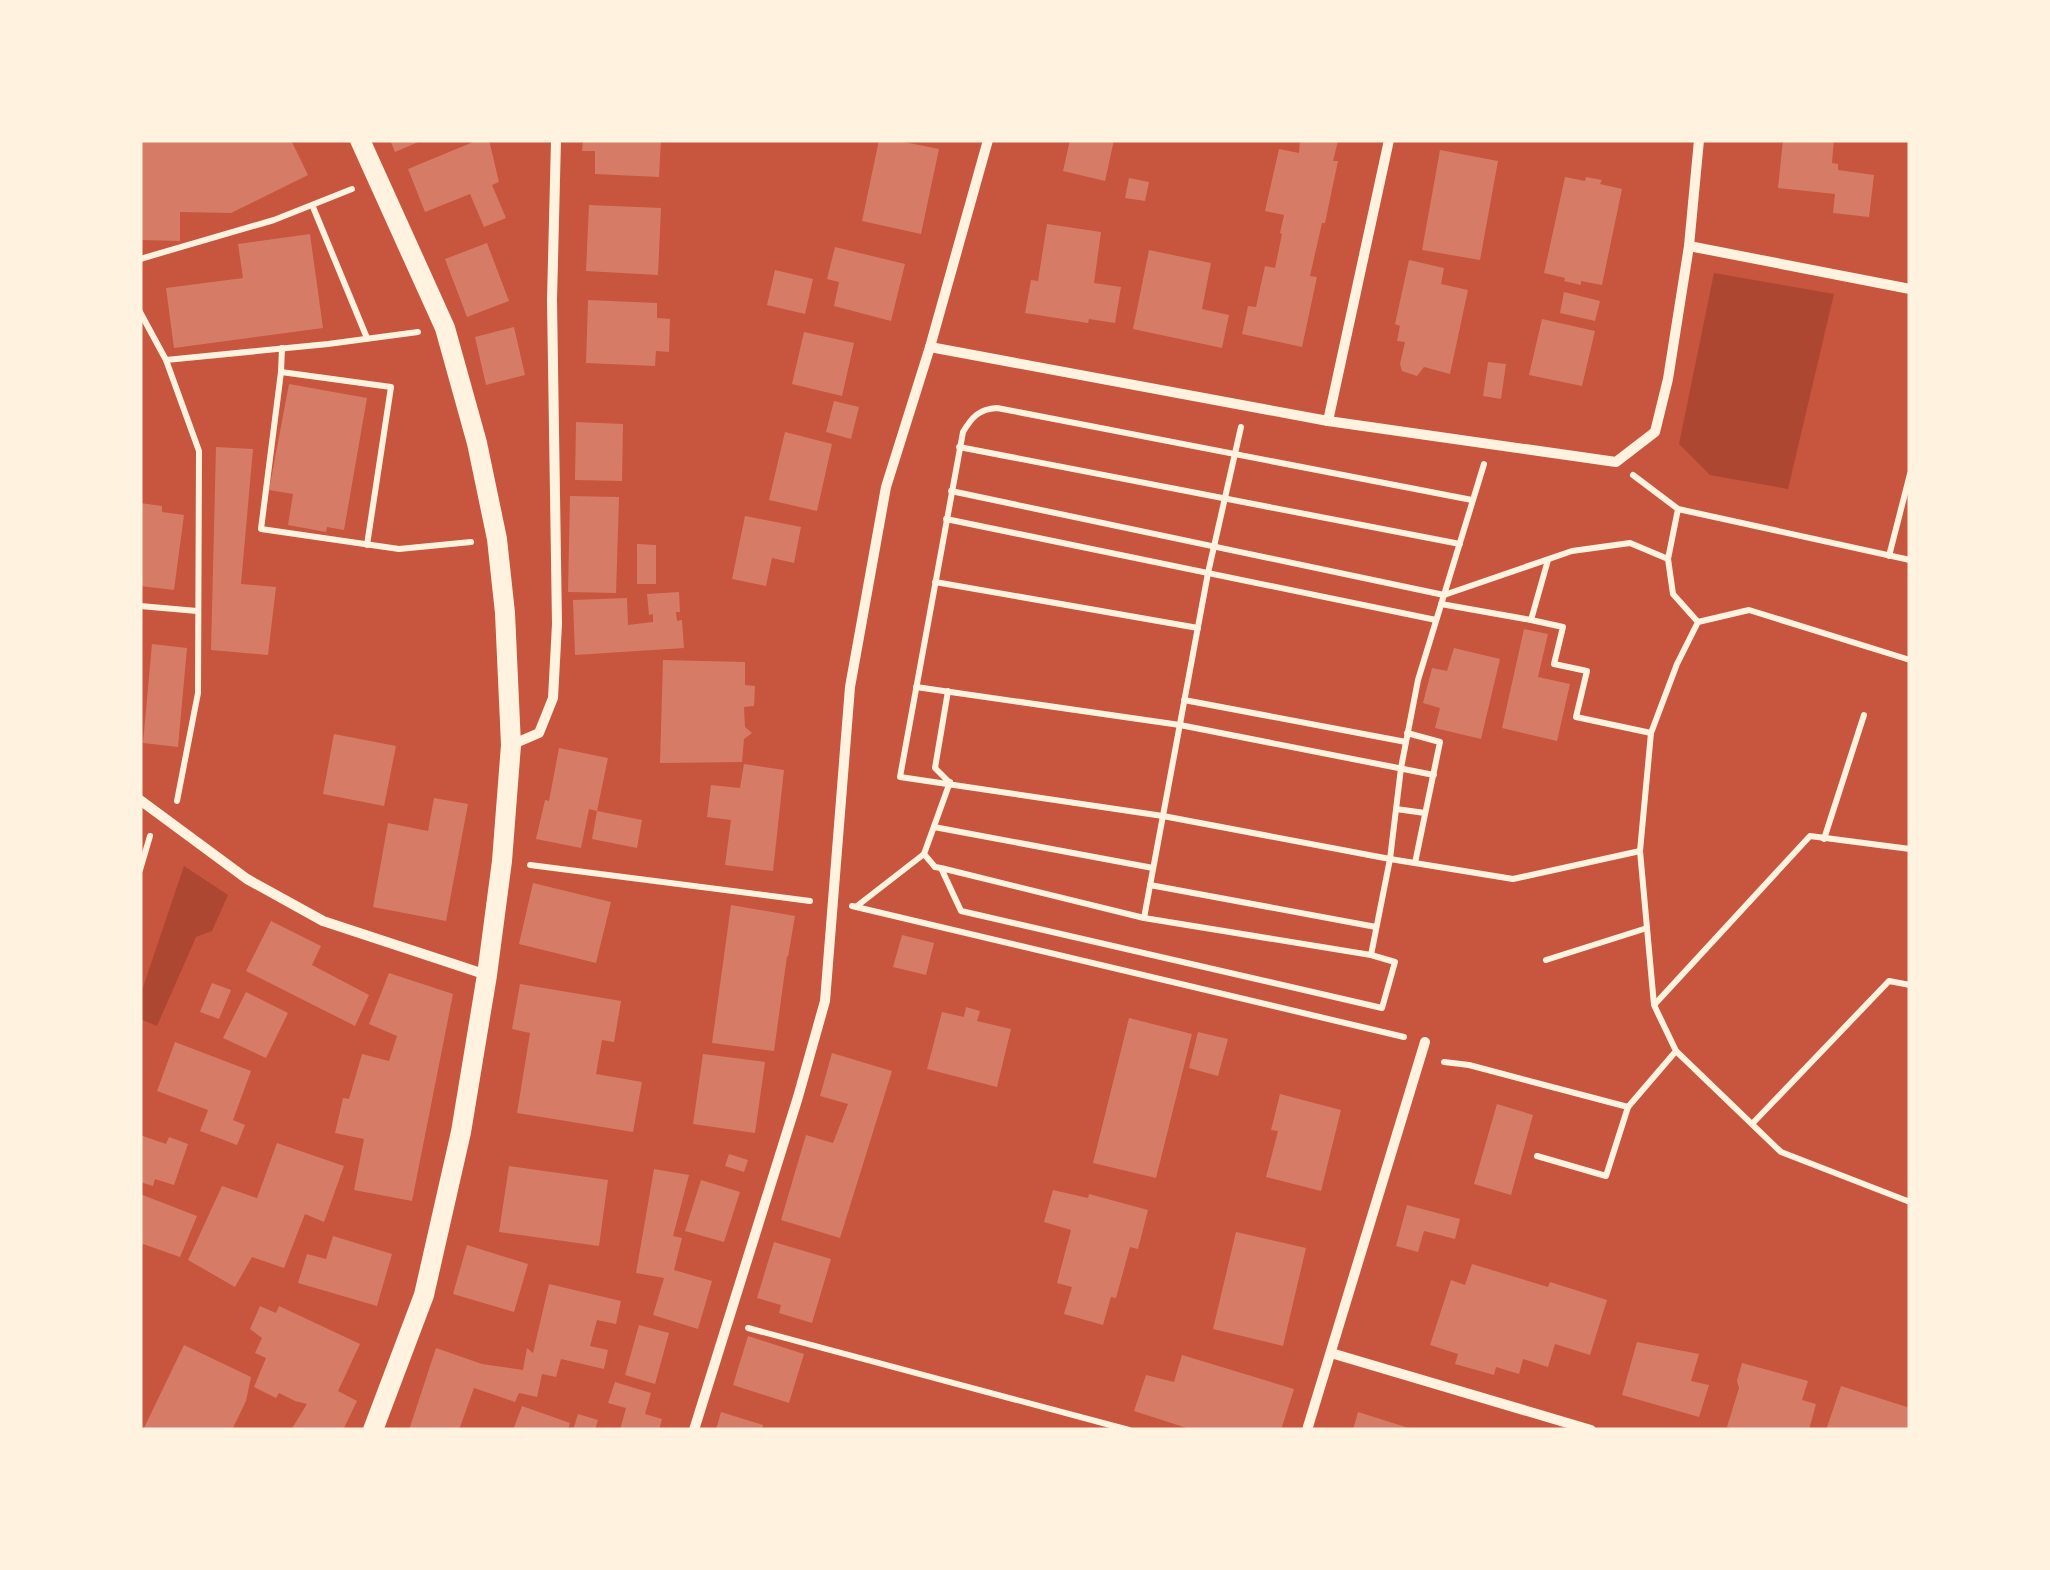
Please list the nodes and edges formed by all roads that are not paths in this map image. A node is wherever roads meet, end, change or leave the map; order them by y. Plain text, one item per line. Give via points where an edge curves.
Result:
1 (360, 140) edge
2 (556, 140) edge
3 (988, 140) edge
4 (1389, 140) edge
5 (1699, 140) edge
6 (1689, 246) junction
7 (1910, 289) edge
8 (930, 348) junction
9 (1328, 421) junction
10 (511, 745) junction
11 (140, 800) edge
12 (487, 975) junction
13 (1425, 1042) road end
14 (1331, 1353) junction
15 (373, 1430) edge
16 (694, 1430) edge
17 (1308, 1430) edge
18 (1591, 1430) edge

1 - 10 main road via 445,328 478,443 497,539
2 - 10 street via 553,698 539,733
3 - 8 street
4 - 9 street
5 - 6 street
6 - 7 street
6 - 9 street via 1655,432 1616,462
8 - 9 street
8 - 16 street via 886,487 850,687 825,1001
10 - 12 main road
11 - 12 street via 247,879 323,921
12 - 15 main road via 424,1294
13 - 14 street
14 - 17 street
14 - 18 street

